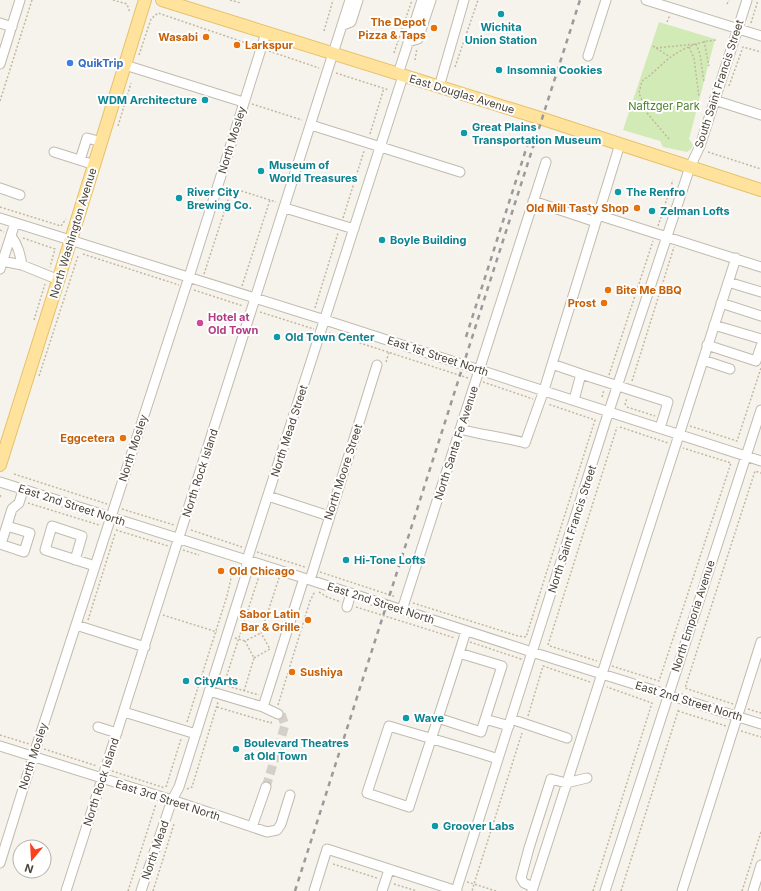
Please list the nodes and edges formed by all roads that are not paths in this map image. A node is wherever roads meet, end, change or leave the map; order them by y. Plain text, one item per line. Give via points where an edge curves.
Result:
1 (20, 0) edge
2 (145, 0) edge
3 (162, 0) edge
4 (350, 0) edge
5 (358, 0) edge
6 (422, 0) edge
7 (431, 0) edge
8 (464, 0) edge
9 (606, 0) edge
10 (646, 0) edge
11 (747, 0) edge
12 (666, 3) edge
13 (0, 23) edge
14 (343, 25) junction
15 (12, 26) junction
16 (738, 29) junction
17 (266, 33) junction
18 (761, 36) edge
19 (408, 42) junction
20 (334, 54) junction
21 (588, 56) dead end
22 (0, 64) edge
23 (125, 65) junction
24 (400, 75) junction
25 (439, 87) junction
26 (714, 100) junction
27 (243, 102) junction
28 (761, 115) edge
29 (308, 123) junction
30 (102, 142) junction
31 (620, 144) junction
32 (381, 147) junction
33 (54, 152) dead end
34 (80, 160) junction
35 (546, 162) dead end
36 (95, 165) junction
37 (690, 167) junction
38 (460, 172) dead end
39 (0, 188) edge
40 (761, 190) edge
41 (20, 194) dead end
42 (533, 202) junction
43 (282, 206) junction
44 (0, 218) edge
45 (597, 219) junction
46 (15, 222) junction
47 (354, 229) junction
48 (11, 235) junction
49 (672, 238) junction
50 (71, 240) junction
51 (6, 251) junction
52 (20, 255) junction
53 (736, 258) junction
54 (1, 265) edge
55 (22, 265) junction
56 (761, 266) edge
57 (189, 278) junction
58 (59, 280) junction
59 (728, 282) junction
60 (761, 292) edge
61 (256, 299) junction
62 (721, 303) junction
63 (761, 316) edge
64 (324, 320) junction
65 (714, 324) junction
66 (761, 339) edge
67 (707, 345) junction
68 (761, 346) edge
69 (703, 360) junction
70 (759, 363) edge
71 (552, 364) junction
72 (377, 365) dead end
73 (730, 369) dead end
74 (480, 370) junction
75 (582, 374) junction
76 (618, 386) junction
77 (544, 390) junction
78 (574, 400) junction
79 (761, 410) edge
80 (609, 412) junction
81 (760, 420) edge
82 (660, 428) junction
83 (460, 429) junction
84 (679, 434) junction
85 (757, 435) edge
86 (746, 456) junction
87 (761, 461) edge
88 (0, 465) edge
89 (0, 482) edge
90 (23, 490) junction
91 (268, 496) junction
92 (329, 516) junction
93 (111, 518) junction
94 (7, 526) junction
95 (177, 543) junction
96 (0, 544) edge
97 (75, 560) junction
98 (247, 564) junction
99 (95, 566) junction
100 (307, 579) junction
101 (351, 593) junction
102 (347, 605) road end
103 (402, 610) junction
104 (76, 625) junction
105 (466, 631) junction
106 (761, 642) edge
107 (144, 647) junction
108 (532, 652) junction
109 (459, 653) junction
110 (601, 674) junction
111 (210, 691) junction
112 (668, 695) junction
113 (264, 708) junction
114 (124, 712) junction
115 (276, 713) road end
116 (737, 716) junction
117 (438, 718) junction
118 (486, 719) junction
119 (510, 722) junction
120 (761, 724) edge
121 (98, 727) dead end
122 (117, 733) junction
123 (196, 734) junction
124 (567, 738) dead end
125 (431, 739) junction
126 (0, 746) edge
127 (33, 757) junction
128 (498, 758) junction
129 (588, 778) dead end
130 (102, 779) junction
131 (566, 783) junction
132 (266, 787) tunnel mouth
133 (178, 788) joint
134 (290, 795) dead end
135 (172, 800) junction
136 (252, 826) junction
137 (0, 863) edge
138 (761, 865) edge
139 (389, 870) junction
140 (532, 889) edge
141 (66, 891) edge
142 (141, 891) edge
143 (314, 891) edge
144 (382, 891) edge
145 (456, 891) edge
146 (605, 891) edge
147 (682, 891) edge
148 (753, 891) edge

1 - 15 street
2 - 23 main road, North Washington Avenue
3 - 17 main road, East Douglas Avenue
4 - 14 street, North Rock Island
5 - 14 street via 351,22
6 - 19 street, North Mead Street
7 - 19 street via 418,39
8 - 25 street
9 - 21 street
10 - 12 street
11 - 16 street, South Saint Francis Street
12 - 16 street
13 - 15 street
14 - 20 street, North Rock Island
15 - 22 street
16 - 18 street
16 - 26 street, South Saint Francis Street
17 - 20 main road, East Douglas Avenue
17 - 27 street, North Mosley
19 - 24 street, North Mead Street
20 - 24 main road, East Douglas Avenue
20 - 29 street, North Rock Island
23 - 27 street
23 - 30 main road, North Washington Avenue
24 - 25 main road, East Douglas Avenue
24 - 32 street, North Mead Street
25 - 31 main road, East Douglas Avenue
26 - 28 street
26 - 37 street, South Saint Francis Street via 700,146
27 - 57 street, North Mosley
29 - 32 street
29 - 43 street, North Rock Island
30 - 34 street via 87,138
30 - 36 main road, North Washington Avenue
31 - 37 main road, East Douglas Avenue
31 - 45 street
32 - 38 street
32 - 47 street, North Mead Street
33 - 34 street
34 - 36 street
35 - 42 street, North Santa Fe Avenue
36 - 50 main road, North Washington Avenue
37 - 40 main road, East Douglas Avenue
37 - 49 street, North Saint Francis Street
39 - 41 street
42 - 45 street
42 - 74 street, North Santa Fe Avenue
43 - 47 street
43 - 61 street, North Rock Island
44 - 46 street, East 1st Street North
45 - 49 street
45 - 71 street
46 - 48 street
46 - 50 street, East 1st Street North
47 - 64 street, North Mead Street
48 - 51 street
48 - 52 street
49 - 53 street
49 - 76 street, North Saint Francis Street
50 - 57 street, East 1st Street North
50 - 58 main road, North Washington Avenue
51 - 52 street
51 - 54 street
52 - 55 street
53 - 56 street
53 - 59 street
54 - 55 street
55 - 58 street
57 - 61 street, East 1st Street North
57 - 93 street, North Mosley
58 - 88 main road, North Washington Avenue
59 - 60 street
59 - 62 street
61 - 64 street, East 1st Street North
61 - 95 street, North Rock Island
62 - 63 street
62 - 65 street
64 - 74 street, East 1st Street North
64 - 91 street, North Mead Street
65 - 66 street
65 - 67 street
67 - 69 street
67 - 70 street
68 - 70 street
69 - 73 street
69 - 84 street
71 - 75 street
71 - 77 street
72 - 92 street, North Moore Street
74 - 77 street, East 1st Street North
74 - 83 street, North Santa Fe Avenue
75 - 76 street
75 - 78 street
76 - 80 street, North Saint Francis Street
76 - 82 street via 668,402
77 - 78 street, East 1st Street North
77 - 83 street via 525,443
78 - 80 street, East 1st Street North
79 - 81 street, North Emporia Avenue
80 - 82 street, East 1st Street North
80 - 108 street, North Saint Francis Street
81 - 85 street, North Emporia Avenue
82 - 84 street, East 1st Street North
83 - 103 street, North Santa Fe Avenue
84 - 86 street, East 1st Street North
84 - 110 street
85 - 86 street, North Emporia Avenue
86 - 87 street, East 1st Street North
86 - 112 street, North Emporia Avenue
89 - 90 street, East 2nd Street North
90 - 93 street, East 2nd Street North
90 - 94 street via 18,504 12,509
91 - 92 street
91 - 98 street, North Mead Street
92 - 100 street, North Moore Street via 313,570
93 - 95 street, East 2nd Street North
93 - 99 street, North Mosley via 112,529
94 - 96 street
94 - 96 street via 30,533 24,552
95 - 98 street, East 2nd Street North
95 - 107 street, North Rock Island
97 - 97 street via 45,550 52,526 82,536
97 - 99 street
98 - 100 street, East 2nd Street North
98 - 111 street, North Mead Street via 246,575
99 - 104 street, North Mosley
100 - 101 street, East 2nd Street North
100 - 113 street, North Moore Street
101 - 102 street
101 - 103 street, East 2nd Street North
103 - 105 street, East 2nd Street North
104 - 107 street
104 - 127 street, North Mosley
105 - 108 street, East 2nd Street North
105 - 109 street
106 - 116 street
107 - 114 street, North Rock Island
108 - 110 street, East 2nd Street North
108 - 119 street, North Saint Francis Street
109 - 117 street
109 - 118 street via 502,666
110 - 112 street, East 2nd Street North
110 - 131 street
111 - 113 street
111 - 123 street, North Mead Street
112 - 116 street, East 2nd Street North
112 - 146 street, North Emporia Avenue
113 - 115 street
114 - 122 street, North Rock Island
114 - 123 street
116 - 120 street, East 2nd Street North
116 - 147 street
117 - 118 street via 481,732
117 - 125 street
118 - 119 street
119 - 124 street via 525,724
119 - 128 street, North Saint Francis Street
121 - 122 street
122 - 130 street, North Rock Island
123 - 133 street, North Mead Street
125 - 125 street via 409,807 367,793 388,726
125 - 128 street
126 - 127 street, East 3rd Street North
127 - 130 street, East 3rd Street North
127 - 137 street, North Mosley
128 - 145 street, North Saint Francis Street
129 - 131 street
130 - 135 street, East 3rd Street North
130 - 141 street, North Rock Island
131 - 140 street
131 - 140 street via 551,780 529,848 521,878
132 - 136 street
133 - 135 street, North Mead
134 - 136 street, East 3rd Street North via 277,830 267,832
135 - 136 street, East 3rd Street North
135 - 142 street, North Mead
138 - 148 street
139 - 143 street via 327,850
139 - 144 street
139 - 145 street

